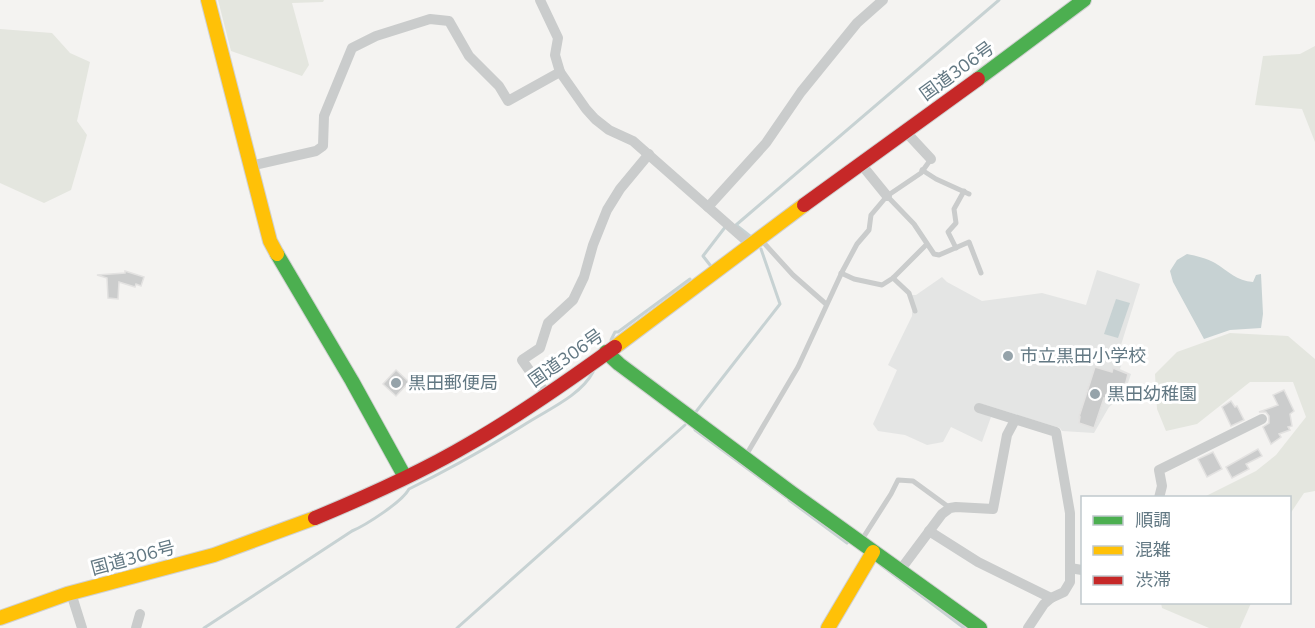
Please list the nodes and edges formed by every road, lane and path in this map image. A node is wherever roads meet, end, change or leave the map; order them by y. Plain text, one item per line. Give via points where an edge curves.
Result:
1 (208, 0) edge
2 (540, 0) edge
3 (883, 0) edge
4 (1084, 0) edge
5 (560, 72) junction
6 (905, 131) junction
7 (649, 154) junction
8 (931, 159) joint
9 (861, 164) junction
10 (250, 166) junction
11 (922, 170) junction
12 (887, 197) junction
13 (708, 207) junction
14 (755, 241) junction
15 (927, 244) junction
16 (956, 248) junction
17 (841, 273) junction
18 (981, 273) dead end
19 (892, 278) junction
20 (825, 304) junction
21 (915, 311) dead end
22 (606, 352) junction
23 (546, 394) junction
24 (979, 408) dead end
25 (1262, 419) dead end
26 (1015, 420) junction
27 (745, 458) junction
28 (405, 477) junction
29 (1160, 496) edge
30 (950, 508) junction
31 (929, 531) junction
32 (860, 542) junction
33 (873, 552) junction
34 (1070, 568) junction
35 (901, 569) junction
36 (1081, 570) edge
37 (71, 593) junction
38 (1051, 598) junction
39 (140, 614) dead end
40 (0, 618) edge
41 (82, 628) edge
42 (136, 628) edge
43 (828, 628) edge
44 (980, 628) edge
45 (1028, 628) edge

1 - 10 main road
2 - 5 street via 558,38 555,55
3 - 13 street via 857,23 766,143
4 - 6 main road, 国道306号
5 - 7 street via 595,119
5 - 10 street via 508,101 499,86 469,56 449,21 430,19 387,32 352,48 324,116 323,146
6 - 8 street
6 - 9 main road, 国道306号
7 - 13 street
7 - 23 street via 607,210 573,300 548,323 540,348 522,360
8 - 11 lane
9 - 12 street
9 - 14 main road, 国道306号
10 - 28 main road via 276,253
11 - 12 lane
11 - 16 lane via 967,193 954,209 956,223 948,232
12 - 15 lane via 914,224
12 - 17 lane via 871,215 869,230
13 - 14 street
14 - 20 lane
14 - 22 main road, 国道306号
15 - 16 lane via 937,255
15 - 19 lane
16 - 18 lane via 969,242
17 - 19 lane via 880,286
17 - 20 lane
19 - 21 lane via 909,292
20 - 27 lane via 798,367
22 - 23 main road, 国道306号
22 - 27 main road
23 - 28 main road, 国道306号 via 465,447
24 - 26 street
25 - 29 street via 1159,470
26 - 30 street via 1007,435 993,509
26 - 34 street via 1056,432 1070,513
27 - 32 main road
28 - 37 main road, 国道306号 via 234,549
30 - 31 street
30 - 32 lane via 913,481 898,480
31 - 35 street
31 - 38 street via 978,562
32 - 33 main road
33 - 35 main road
33 - 43 main road
34 - 36 street
34 - 38 street via 1068,588
35 - 44 main road
37 - 40 main road, 国道306号
37 - 41 street
38 - 45 street
39 - 42 street

